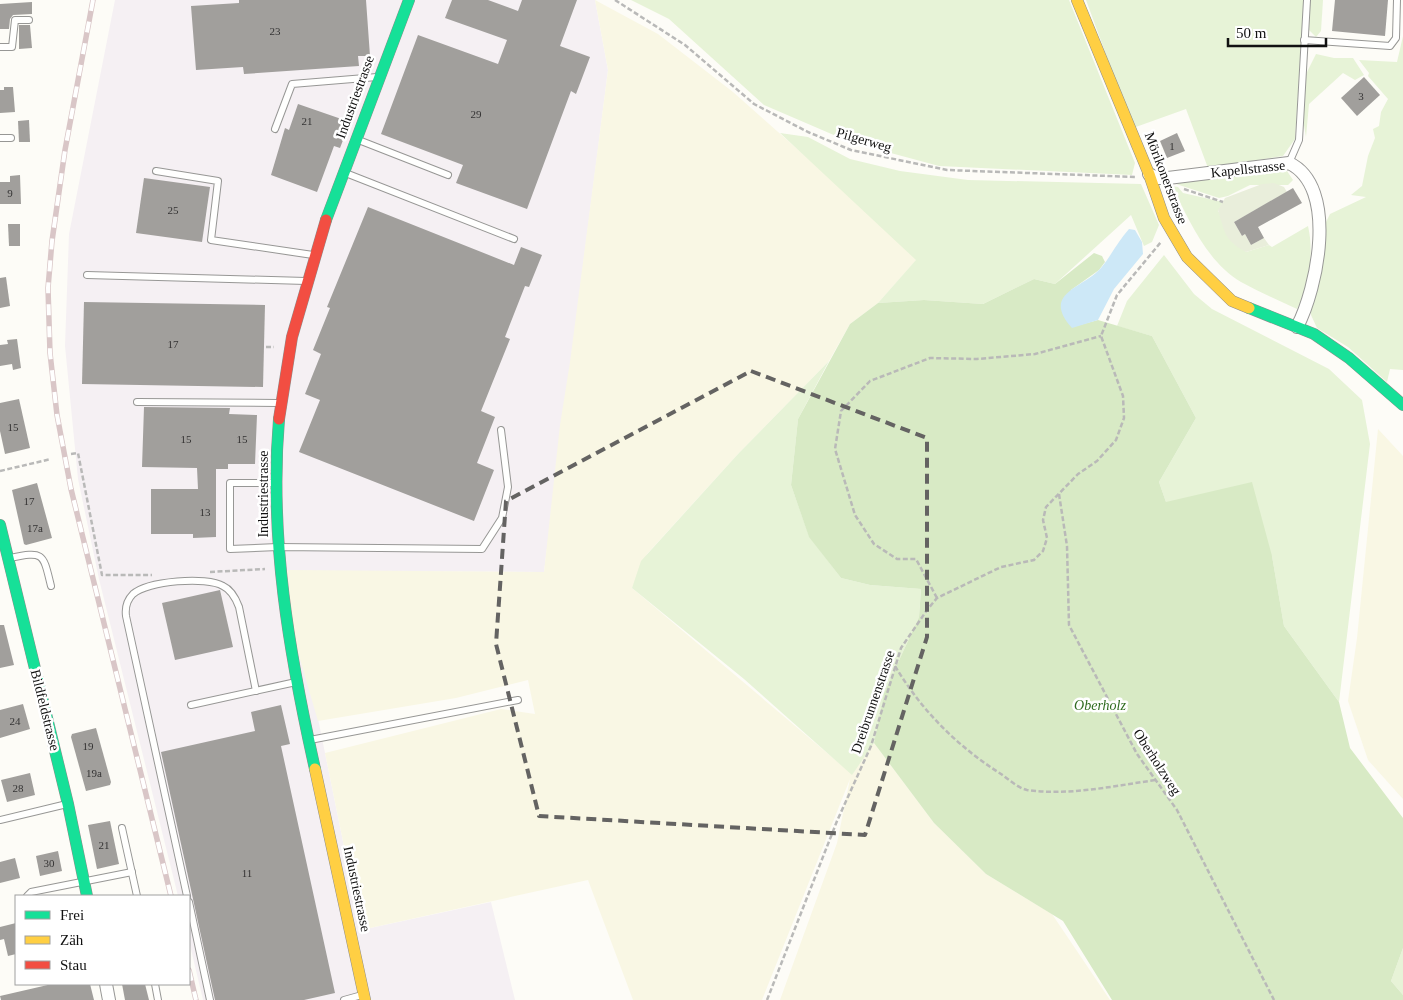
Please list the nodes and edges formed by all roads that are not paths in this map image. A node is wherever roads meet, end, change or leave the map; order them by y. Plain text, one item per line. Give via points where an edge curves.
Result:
1 (409, 0) edge
2 (1077, 0) edge
3 (1307, 0) edge
4 (1397, 0) edge
5 (29, 20) dead end
6 (1304, 40) junction
7 (0, 47) edge
8 (378, 77) junction
9 (275, 129) dead end
10 (0, 138) edge
11 (11, 138) dead end
12 (355, 139) junction
13 (1289, 164) junction
14 (156, 170) dead end
15 (343, 172) junction
16 (1149, 174) junction
17 (448, 175) dead end
18 (514, 239) dead end
19 (314, 255) junction
20 (87, 275) dead end
21 (306, 281) junction
22 (1297, 327) junction
23 (137, 402) dead end
24 (280, 404) junction
25 (1403, 405) edge
26 (501, 430) dead end
27 (276, 483) junction
28 (0, 525) edge
29 (278, 547) junction
30 (8, 559) junction
31 (51, 586) dead end
32 (297, 682) junction
33 (256, 691) junction
34 (518, 700) dead end
35 (191, 705) dead end
36 (308, 740) junction
37 (68, 804) junction
38 (0, 820) edge
39 (122, 828) dead end
40 (132, 872) junction
41 (84, 883) junction
42 (28, 895) edge
43 (87, 895) edge
44 (137, 895) edge
45 (188, 895) edge
46 (190, 907) edge
47 (106, 985) edge
48 (155, 985) edge
49 (365, 997) edge
50 (109, 1000) edge
51 (158, 1000) edge
52 (210, 1000) edge
53 (344, 1000) edge

1 - 8 street, Industriestrasse
2 - 16 street, Mörikonerstrasse
3 - 6 lane
4 - 6 lane via 1396,38 1390,46
5 - 7 lane via 15,20 12,47
6 - 13 lane via 1299,140
8 - 9 lane via 292,84
8 - 12 street, Industriestrasse
10 - 11 lane
12 - 15 street, Industriestrasse
12 - 17 lane
13 - 16 street, Kapellstrasse via 1168,178
13 - 22 street, Kapellstrasse via 1300,169 1311,185 1318,210 1315,279
14 - 19 lane via 218,181 210,240
15 - 18 lane
15 - 19 street, Industriestrasse
16 - 22 street, Mörikonerstrasse via 1170,232 1187,257 1232,301
19 - 21 street, Industriestrasse
20 - 21 lane
21 - 24 street, Industriestrasse
22 - 25 street, Mörikonerstrasse via 1314,334 1349,358
23 - 24 lane
24 - 27 street, Industriestrasse
26 - 29 lane via 508,487 502,518 482,549
27 - 29 street, Industriestrasse
27 - 29 lane via 230,483 230,549
28 - 30 street, Bildfeldstrasse
29 - 32 street, Industriestrasse
30 - 31 lane via 33,553 40,556 46,565
30 - 37 street, Bildfeldstrasse
32 - 33 lane
32 - 36 street, Industriestrasse
33 - 35 lane
33 - 45 lane via 237,602 226,587 206,580 152,585 129,599 126,616
34 - 36 lane
36 - 49 street, Industriestrasse
37 - 38 lane
37 - 41 street, Bildfeldstrasse
39 - 40 lane
40 - 41 lane
40 - 44 lane
41 - 42 lane
41 - 43 street, Bildfeldstrasse
46 - 52 lane
47 - 50 street
48 - 51 lane
49 - 53 lane

